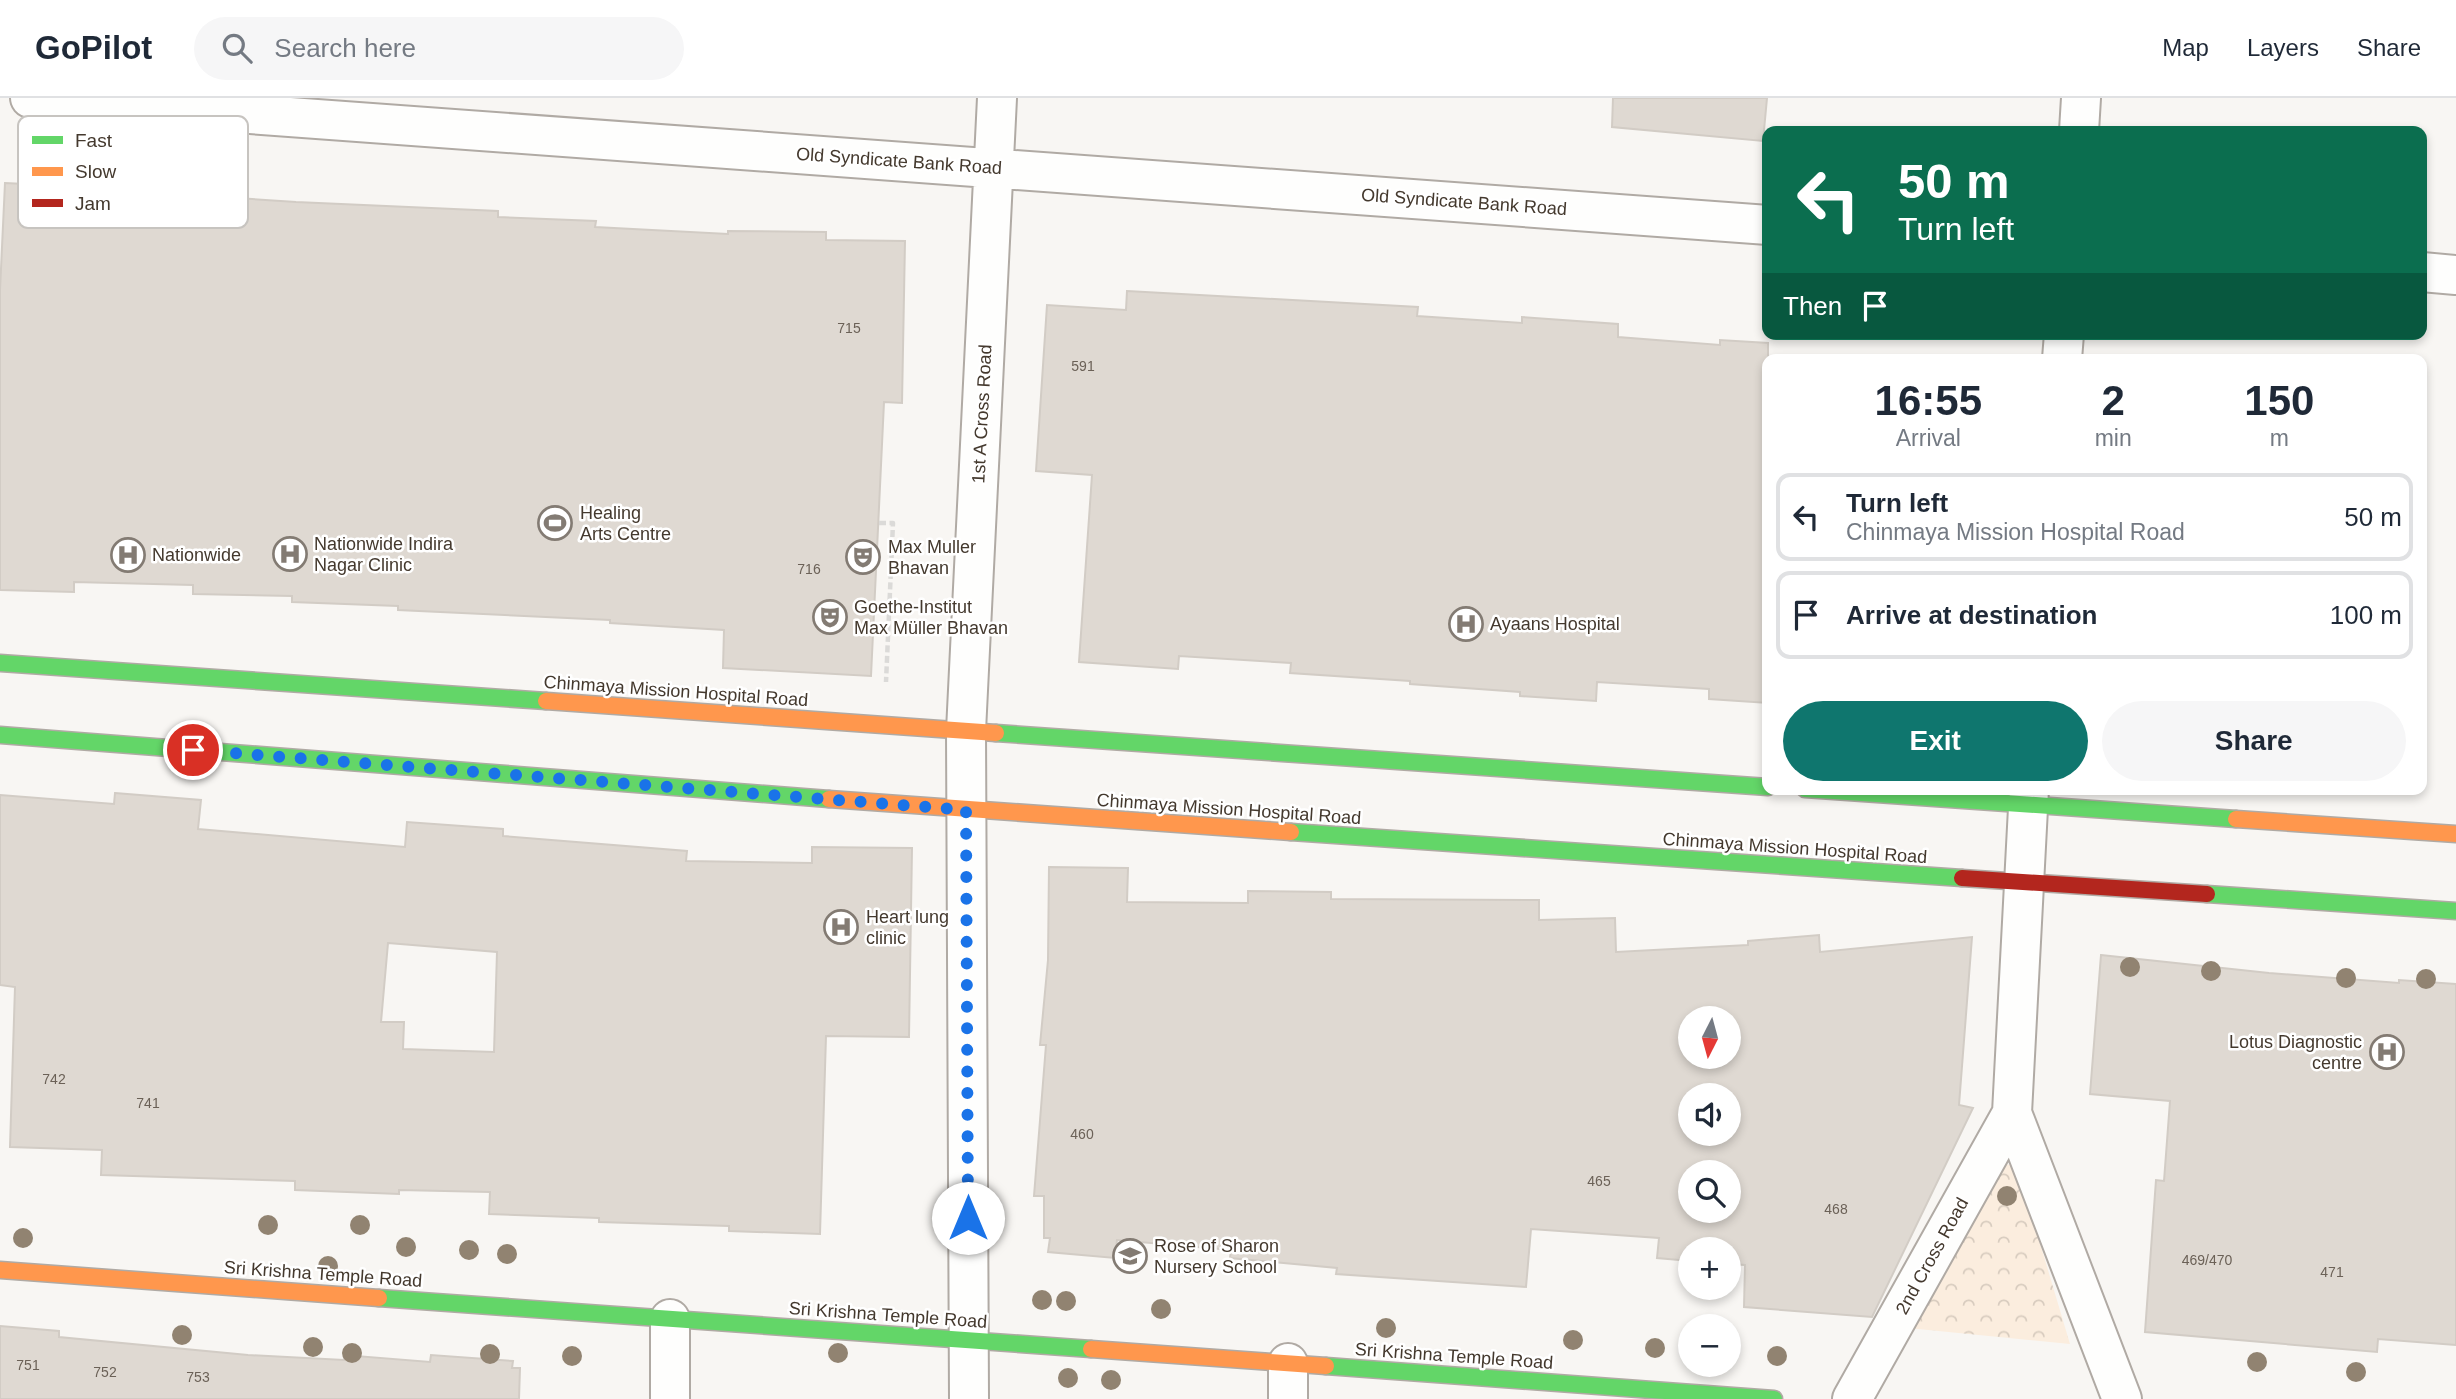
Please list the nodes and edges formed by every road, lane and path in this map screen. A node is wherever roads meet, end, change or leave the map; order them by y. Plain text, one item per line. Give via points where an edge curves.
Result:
1 (30, 98) edge
2 (998, 98) edge
3 (2081, 98) edge
4 (2079, 126) edge
5 (994, 168) junction
6 (1762, 225) edge
7 (2427, 272) edge
8 (2456, 275) edge
9 (879, 523) dead end
10 (0, 663) edge
11 (884, 724) junction
12 (966, 731) junction
13 (0, 735) edge
14 (1762, 787) edge
15 (1972, 795) edge
16 (2028, 797) edge
17 (966, 810) junction
18 (2456, 834) edge
19 (2023, 883) junction
20 (2456, 911) edge
21 (2012, 1113) junction
22 (0, 1270) edge
23 (670, 1319) junction
24 (970, 1340) junction
25 (1288, 1381) edge
26 (670, 1399) edge
27 (969, 1399) edge
28 (1774, 1399) edge
29 (1852, 1399) edge
30 (2122, 1399) edge

1 - 5 street, Old Syndicate Bank Road
2 - 5 street, 1st A Cross Road
3 - 4 street
5 - 6 street, Old Syndicate Bank Road
5 - 12 street, 1st A Cross Road
7 - 8 street
9 - 11 path via 893,523
10 - 11 main road, Chinmaya Mission Hospital Road
11 - 12 main road, Chinmaya Mission Hospital Road
12 - 14 main road, Chinmaya Mission Hospital Road
12 - 17 street
13 - 17 main road, Chinmaya Mission Hospital Road
15 - 16 main road
16 - 18 main road
16 - 19 street, 2nd Cross Road
17 - 19 main road, Chinmaya Mission Hospital Road
17 - 24 street
19 - 20 main road, Chinmaya Mission Hospital Road
19 - 21 street, 2nd Cross Road
21 - 29 street, 2nd Cross Road
21 - 30 street, 2nd Cross Road
22 - 23 main road, Sri Krishna Temple Road
23 - 24 main road, Sri Krishna Temple Road
23 - 26 street
24 - 25 main road, Sri Krishna Temple Road
24 - 27 street
25 - 28 main road, Sri Krishna Temple Road

